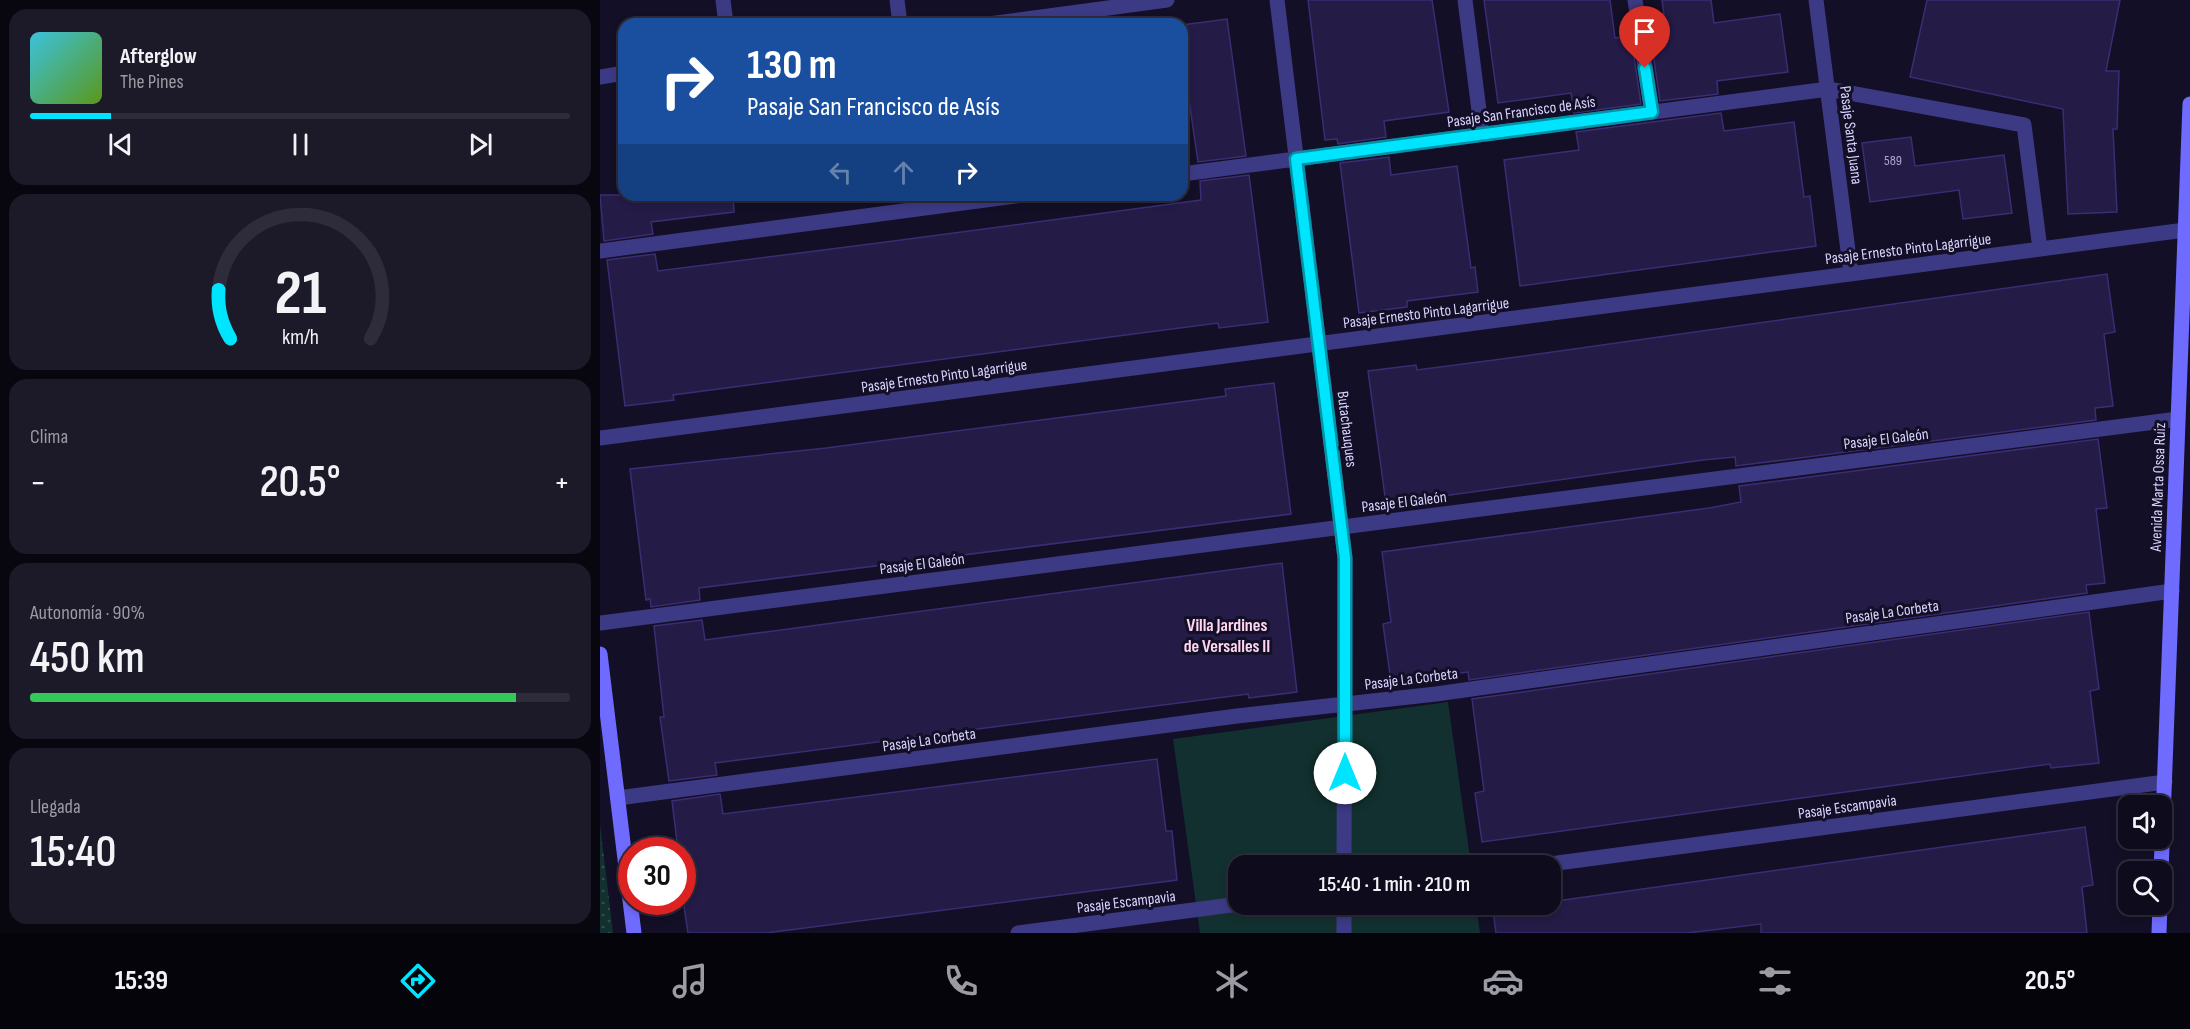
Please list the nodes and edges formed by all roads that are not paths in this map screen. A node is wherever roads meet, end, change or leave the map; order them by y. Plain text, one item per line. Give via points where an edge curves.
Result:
1 (723, 0) edge
2 (897, 0) edge
3 (1167, 0) edge
4 (1277, 0) edge
5 (1465, 0) edge
6 (1635, 0) edge
7 (1816, 0) edge
8 (1074, 6) edge
9 (725, 18) edge
10 (899, 18) edge
11 (1017, 18) edge
12 (618, 74) edge
13 (600, 77) edge
14 (1828, 89) junction
15 (2190, 104) edge
16 (1652, 112) junction
17 (1482, 134) junction
18 (1296, 159) junction
19 (1188, 173) edge
20 (979, 201) edge
21 (2185, 230) junction
22 (2040, 249) junction
23 (600, 251) edge
24 (1851, 274) junction
25 (1319, 344) junction
26 (2178, 419) junction
27 (600, 438) edge
28 (1342, 527) junction
29 (2172, 591) junction
30 (600, 623) edge
31 (600, 654) edge
32 (1346, 704) junction
33 (2165, 782) junction
34 (618, 798) junction
35 (1344, 855) edge
36 (2162, 861) edge
37 (1561, 862) edge
38 (1228, 905) edge
39 (1344, 915) edge
40 (2160, 915) edge
41 (634, 933) edge
42 (1018, 933) edge
43 (1344, 933) edge
44 (2159, 933) edge

1 - 9 street
2 - 10 street
3 - 8 street
4 - 18 street, Butachauques
5 - 17 street
6 - 16 street
7 - 14 street, Pasaje Santa Juana
8 - 11 street
12 - 13 street
14 - 16 street, Pasaje San Francisco de Asís
14 - 22 street, Pasaje San Francisco de Asís via 2024,125
14 - 24 street, Pasaje Santa Juana
15 - 21 street, Avenida Marta Ossa Ruiz
16 - 17 street, Pasaje San Francisco de Asís
17 - 18 street, Pasaje San Francisco de Asís
18 - 19 street, Pasaje San Francisco de Asís
18 - 25 street, Butachauques
20 - 23 street
21 - 22 street, Pasaje Ernesto Pinto Lagarrigue
21 - 26 street, Avenida Marta Ossa Ruiz
22 - 24 street, Pasaje Ernesto Pinto Lagarrigue
24 - 25 street, Pasaje Ernesto Pinto Lagarrigue
25 - 27 street, Pasaje Ernesto Pinto Lagarrigue
25 - 28 street, Butachauques
26 - 28 street, Pasaje El Galeón
26 - 29 street, Avenida Marta Ossa Ruiz
28 - 30 street, Pasaje El Galeón
28 - 32 street, Butachauques
29 - 32 street, Pasaje La Corbeta
29 - 33 street, Avenida Marta Ossa Ruiz
31 - 34 street
32 - 34 street, Pasaje La Corbeta
32 - 35 street, Butachauques
33 - 36 street, Avenida Marta Ossa Ruiz
33 - 37 street, Pasaje Escampavia
34 - 41 street
38 - 42 street, Pasaje Escampavia
39 - 43 street
40 - 44 street

